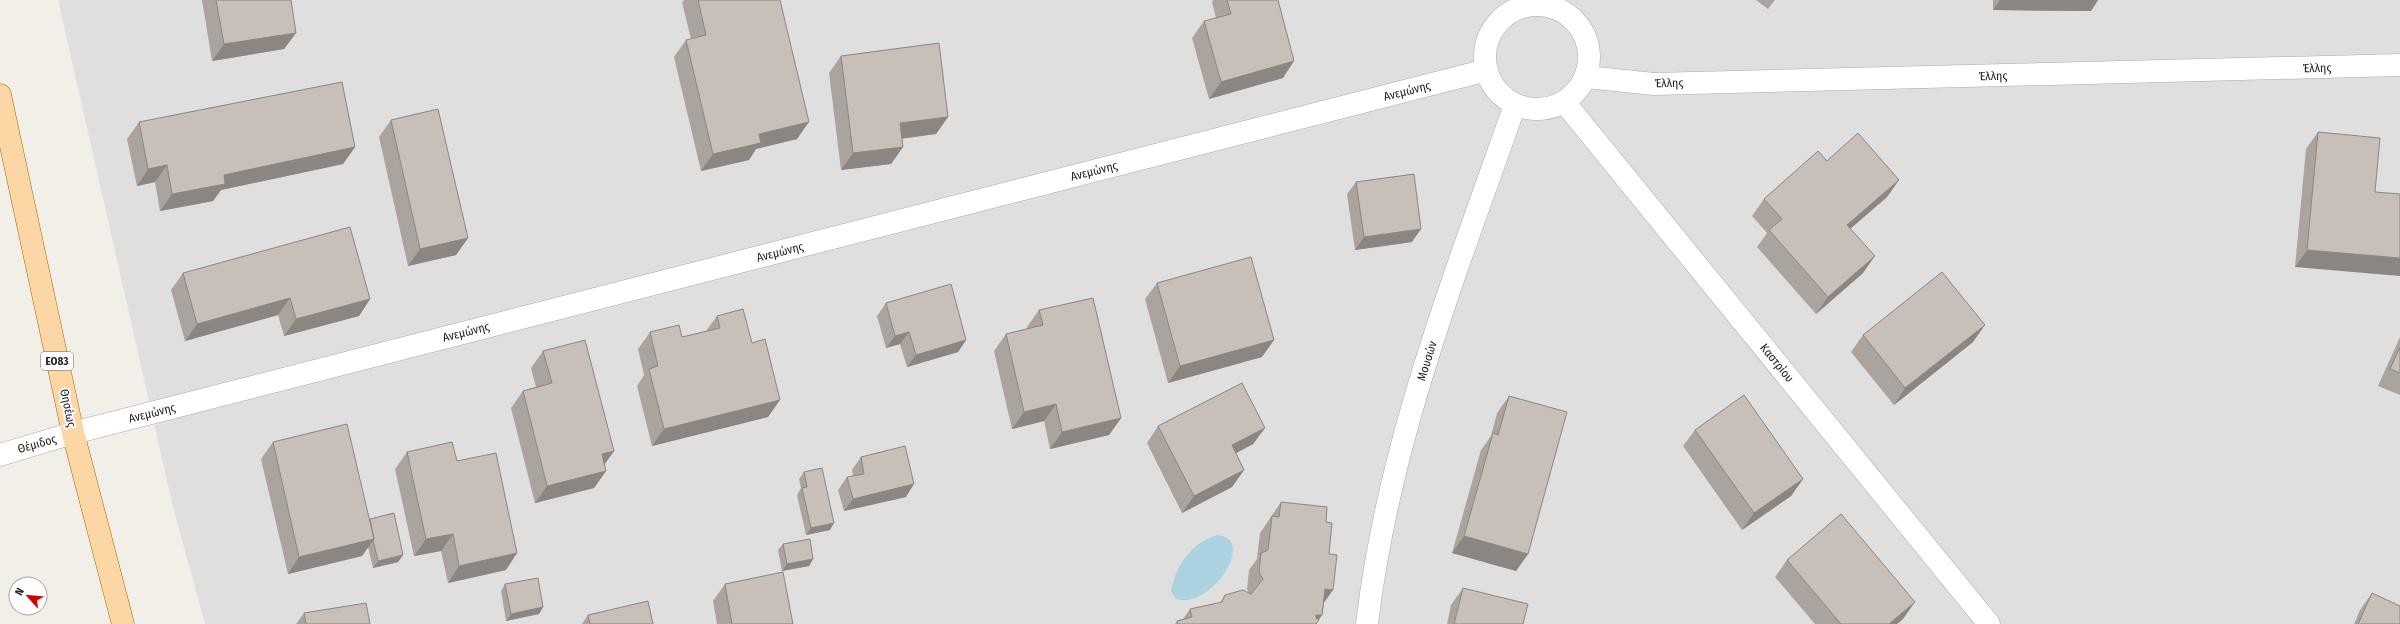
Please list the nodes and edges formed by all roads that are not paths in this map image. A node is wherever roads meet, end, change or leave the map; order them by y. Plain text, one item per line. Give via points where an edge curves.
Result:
1 (1518, 4) edge
2 (1567, 5) edge
3 (2400, 66) edge
4 (1487, 70) junction
5 (1586, 77) junction
6 (0, 95) edge
7 (1565, 103) junction
8 (1515, 105) junction
9 (73, 433) junction
10 (0, 455) edge
11 (123, 624) edge
12 (1367, 624) edge
13 (1989, 624) edge

1 - 2 street
1 - 4 street via 1498,24 1487,45
2 - 5 street via 1590,49
3 - 5 street, Έλλης via 1654,84
4 - 8 street via 1496,90
4 - 9 street, Ανεμώνης
5 - 7 street
6 - 9 main road, Θησέως / ΕΟ83
7 - 8 street via 1538,110
7 - 13 street, Καστρίου
8 - 12 street, Μουσών via 1448,295 1400,448 1372,578
9 - 10 street, Θέμιδος
9 - 11 main road, Θησέως / ΕΟ83

